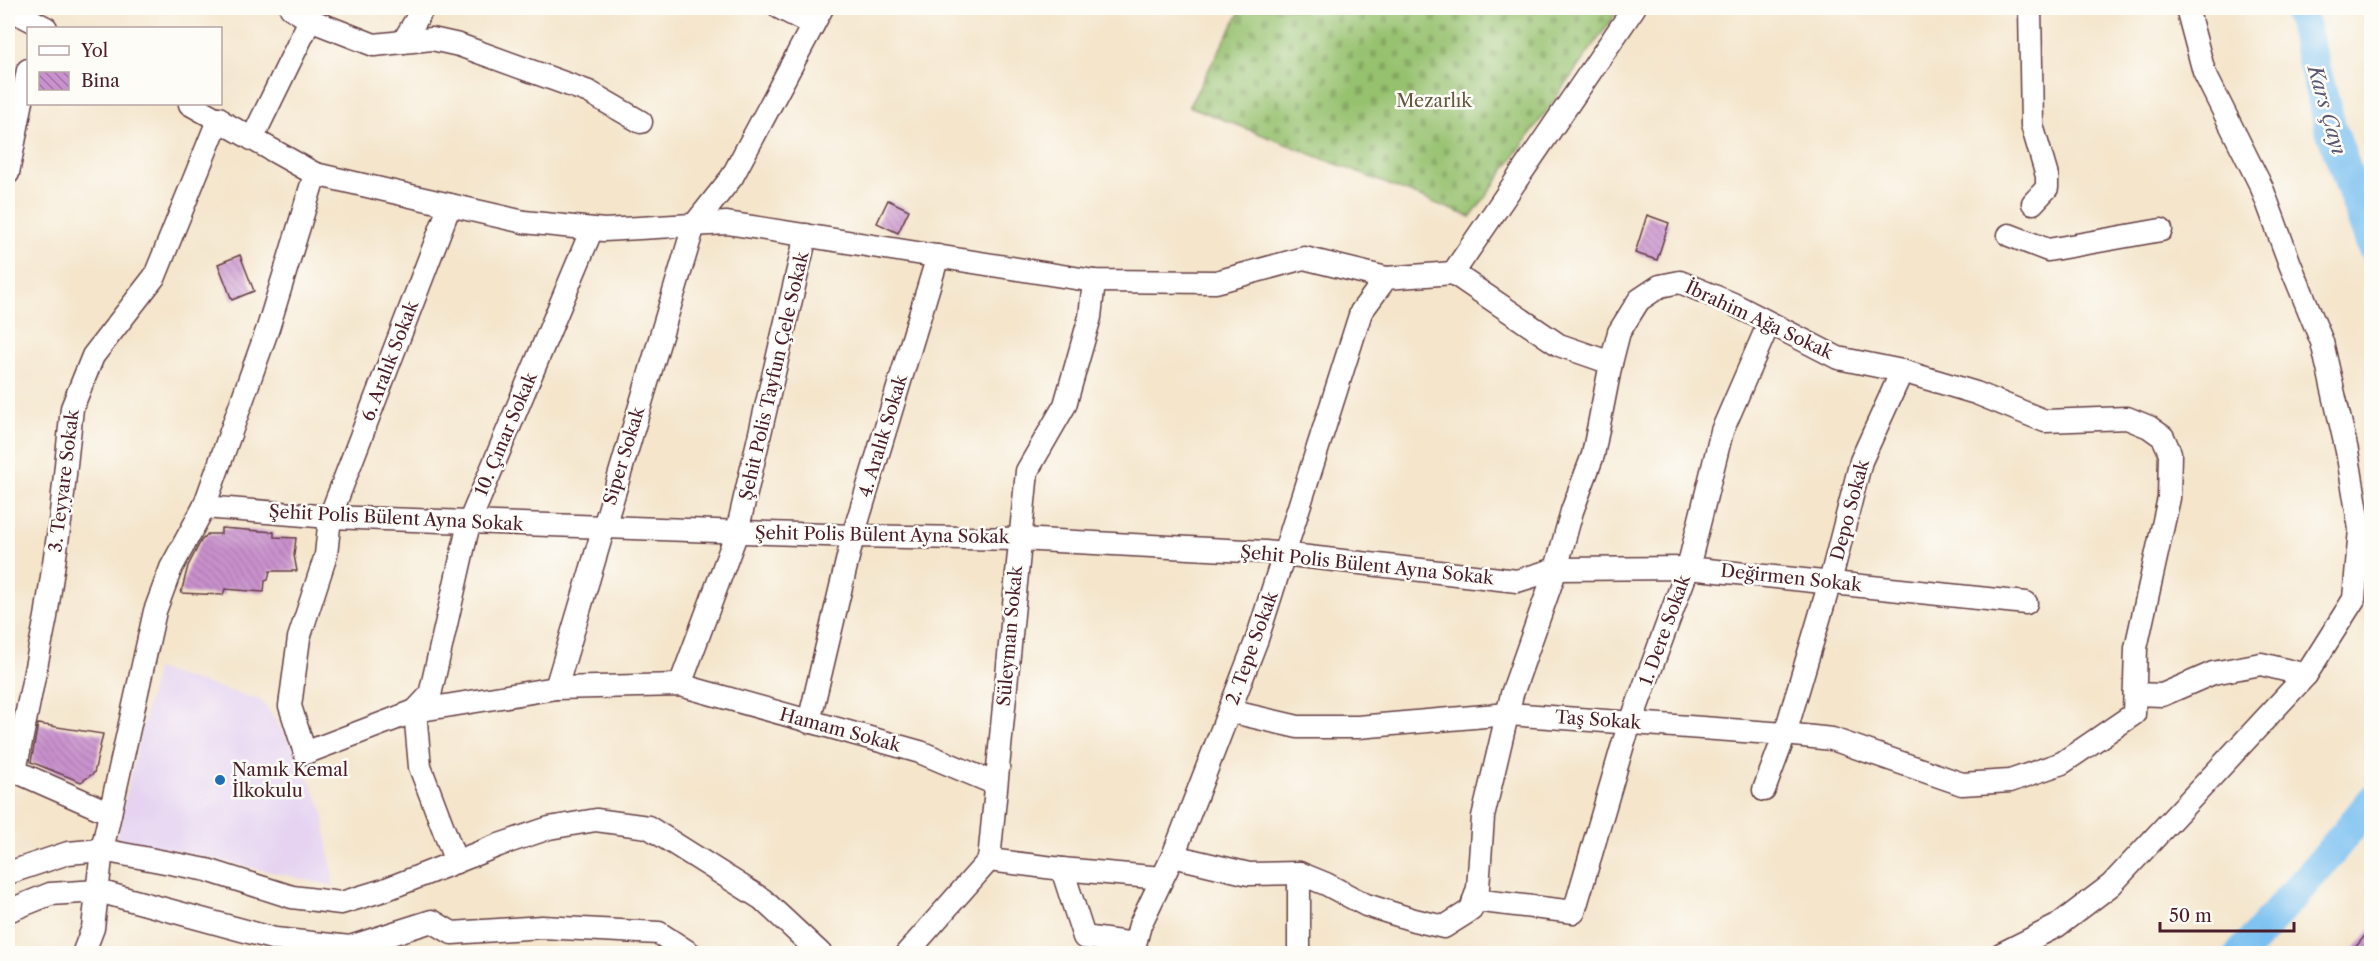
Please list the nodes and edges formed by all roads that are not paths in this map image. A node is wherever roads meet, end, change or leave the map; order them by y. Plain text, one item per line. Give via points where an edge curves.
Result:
1 (8, 8) edge
2 (291, 8) edge
3 (423, 8) edge
4 (780, 8) edge
5 (1634, 8) edge
6 (2030, 8) edge
7 (2187, 8) edge
8 (817, 16) edge
9 (310, 21) junction
10 (40, 27) edge
11 (403, 42) junction
12 (27, 75) edge
13 (192, 105) edge
14 (219, 118) junction
15 (641, 122) dead end
16 (252, 139) junction
17 (8, 173) edge
18 (315, 174) junction
19 (2033, 203) dead end
20 (450, 205) junction
21 (694, 225) junction
22 (592, 229) junction
23 (2161, 230) dead end
24 (806, 235) junction
25 (2008, 235) dead end
26 (938, 256) junction
27 (1453, 273) junction
28 (1386, 278) junction
29 (1095, 281) junction
30 (1769, 323) junction
31 (1611, 363) junction
32 (1902, 371) junction
33 (204, 507) junction
34 (330, 518) junction
35 (469, 523) junction
36 (603, 528) junction
37 (737, 532) junction
38 (853, 536) junction
39 (1019, 539) junction
40 (1284, 555) junction
41 (1688, 568) junction
42 (1556, 569) junction
43 (1830, 582) junction
44 (2026, 603) dead end
45 (2306, 675) junction
46 (680, 685) junction
47 (556, 688) junction
48 (2134, 694) junction
49 (416, 711) junction
50 (1229, 711) junction
51 (1508, 714) junction
52 (810, 722) junction
53 (1632, 722) junction
54 (1785, 734) junction
55 (11, 769) edge
56 (996, 784) junction
57 (1764, 790) dead end
58 (110, 813) junction
59 (102, 850) junction
60 (1173, 855) junction
61 (989, 860) junction
62 (456, 862) junction
63 (1062, 870) junction
64 (8, 873) edge
65 (1299, 873) junction
66 (1162, 878) junction
67 (98, 891) junction
68 (1474, 900) junction
69 (8, 911) edge
70 (1086, 945) edge
71 (1136, 949) edge
72 (83, 954) edge
73 (691, 954) edge
74 (821, 954) edge
75 (906, 954) edge
76 (1299, 954) edge
77 (2001, 954) edge

1 - 10 street
2 - 9 street
3 - 11 street
4 - 8 street
5 - 27 street
6 - 19 street via 2032,125 2047,176 2047,188
7 - 45 street via 2204,72 2262,188 2322,342 2348,451 2360,529 2354,599
8 - 21 street via 732,177
9 - 11 street via 374,45
9 - 16 street
11 - 15 street via 432,39 459,45 589,92
12 - 17 street
13 - 14 street
14 - 16 street
14 - 55 street, 3. Teyyare Sokak via 155,276 93,356 72,408 46,617
16 - 18 street
18 - 20 street
18 - 33 street via 268,328
20 - 22 street via 524,222
20 - 34 street, 6. Aralık Sokak
21 - 22 street
21 - 24 street via 727,223
21 - 36 street, Siper Sokak
22 - 35 street, 10. Çınar Sokak
23 - 25 street via 2048,250
24 - 26 street
24 - 37 street, Şehit Polis Tayfun Çele Sokak
26 - 29 street
26 - 38 street, 4. Aralık Sokak
27 - 28 street
27 - 31 street via 1559,345
28 - 29 street via 1304,258 1216,282
28 - 40 street, 2. Tepe Sokak via 1361,312
29 - 39 street, Süleyman Sokak via 1090,317 1065,405 1027,471
30 - 31 street, İbrahim Ağa Sokak via 1680,282 1660,286 1640,300 1629,316 1619,332
30 - 32 street, İbrahim Ağa Sokak via 1838,358
30 - 41 street, 1. Dere Sokak via 1722,431
31 - 42 street, İbrahim Ağa Sokak via 1593,455
32 - 43 street, Depo Sokak via 1862,461
32 - 48 street, İbrahim Ağa Sokak via 1976,393 2045,421 2127,418 2163,437 2170,453 2169,498 2136,648
33 - 34 street, Şehit Polis Bülent Ayna Sokak
33 - 58 street via 171,568 155,611
34 - 35 street, Şehit Polis Bülent Ayna Sokak
34 - 49 street, 6. Aralık Sokak via 326,555 299,638 290,706 305,753
35 - 36 street, Şehit Polis Bülent Ayna Sokak
35 - 49 street, 10. Çınar Sokak via 430,695
36 - 37 street, Şehit Polis Bülent Ayna Sokak
36 - 47 street, Siper Sokak
37 - 38 street, Şehit Polis Bülent Ayna Sokak
37 - 46 street, Şehit Polis Tayfun Çele Sokak
38 - 39 street, Şehit Polis Bülent Ayna Sokak
38 - 52 street, 4. Aralık Sokak
39 - 40 street, Şehit Polis Bülent Ayna Sokak
39 - 56 street, Süleyman Sokak
40 - 42 street, Şehit Polis Bülent Ayna Sokak via 1517,581
40 - 50 street, 2. Tepe Sokak
41 - 42 street, Değirmen Sokak
41 - 43 street, Değirmen Sokak
41 - 53 street, 1. Dere Sokak
42 - 51 street, İbrahim Ağa Sokak
43 - 44 street, Değirmen Sokak
43 - 54 street, Depo Sokak
45 - 48 street via 2261,664 2213,673 2162,694
45 - 77 street via 2111,885 2057,926
46 - 47 street, Hamam Sokak
46 - 52 street, Hamam Sokak
47 - 49 street, Hamam Sokak
48 - 54 street, Taş Sokak via 2134,714 2062,763 2010,781 1962,784 1832,739
49 - 62 street via 420,767
50 - 51 street, Taş Sokak via 1298,727 1381,726
50 - 60 street, 2. Tepe Sokak
51 - 53 street, Taş Sokak
51 - 68 street, İbrahim Ağa Sokak via 1483,817
52 - 56 street, Hamam Sokak via 920,752
53 - 54 street, Taş Sokak
53 - 68 street, 1. Dere Sokak via 1574,912
54 - 57 street, Depo Sokak
55 - 58 street
56 - 61 street, Süleyman Sokak
58 - 59 street
59 - 62 street via 207,870 292,897 341,903
59 - 64 street via 68,853
59 - 67 street
60 - 65 street via 1249,874
60 - 66 street, 2. Tepe Sokak
61 - 63 street
61 - 75 street
62 - 74 street via 549,828 596,820 648,827 762,899
63 - 66 street
63 - 70 street
65 - 68 street via 1366,905 1444,927 1471,910
65 - 76 street
66 - 71 street, 2. Tepe Sokak via 1140,925
67 - 69 street via 50,894
67 - 72 street via 93,928
67 - 73 street via 275,939 328,945 350,947 432,921 452,933 542,927 659,933
70 - 71 street

